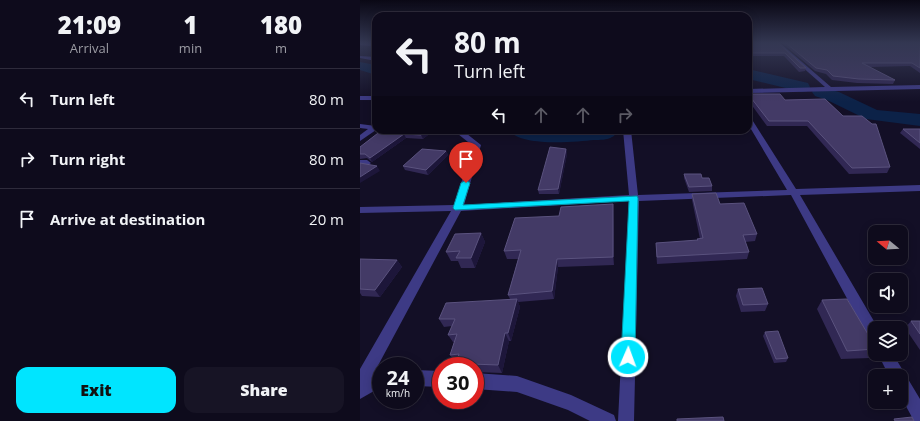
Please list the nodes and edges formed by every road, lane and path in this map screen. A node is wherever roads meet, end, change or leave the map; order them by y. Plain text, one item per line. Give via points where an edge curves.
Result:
1 (799, 63) edge
2 (920, 87) edge
3 (830, 89) junction
4 (752, 91) edge
5 (360, 98) edge
6 (372, 98) edge
7 (752, 125) edge
8 (360, 126) edge
9 (372, 128) edge
10 (372, 130) edge
11 (462, 134) edge
12 (627, 134) edge
13 (360, 139) edge
14 (920, 188) edge
15 (794, 193) junction
16 (634, 198) junction
17 (458, 208) junction
18 (360, 210) edge
19 (868, 324) edge
20 (484, 382) edge
21 (360, 384) edge
22 (372, 384) edge
23 (360, 391) edge
24 (908, 394) edge
25 (920, 415) edge
26 (608, 421) edge
27 (626, 421) edge

1 - 3 street
2 - 3 street
3 - 4 street
5 - 6 street
7 - 15 street
8 - 9 street
10 - 13 street
11 - 17 street via 477,145
12 - 16 street
14 - 15 street
15 - 16 street
15 - 19 street
16 - 17 street
16 - 27 street
17 - 18 street
17 - 21 street
20 - 26 street via 517,384 571,403
22 - 23 street
24 - 25 street

